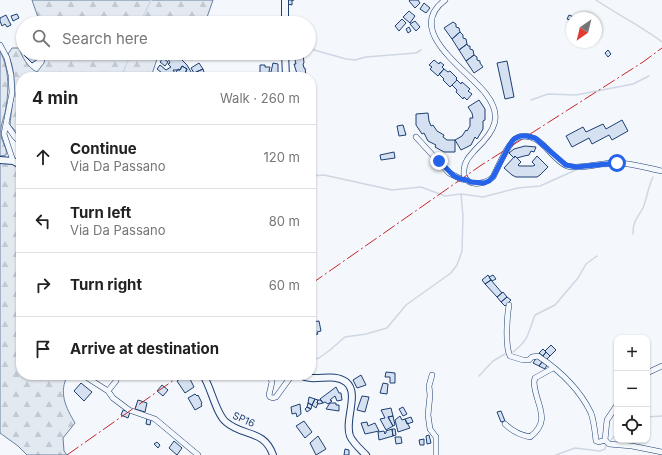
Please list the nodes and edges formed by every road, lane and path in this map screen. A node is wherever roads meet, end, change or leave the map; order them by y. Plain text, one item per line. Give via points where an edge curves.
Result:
1 (285, 0) edge
2 (445, 0) edge
3 (285, 16) edge
4 (0, 45) edge
5 (285, 60) edge
6 (286, 72) edge
7 (6, 124) junction
8 (416, 137) dead end
9 (16, 138) edge
10 (0, 160) edge
11 (14, 161) joint
12 (662, 171) edge
13 (467, 180) junction
14 (509, 305) dead end
15 (662, 366) edge
16 (553, 368) junction
17 (650, 372) edge
18 (432, 375) dead end
19 (316, 378) edge
20 (91, 380) edge
21 (116, 380) edge
22 (205, 380) edge
23 (271, 380) edge
24 (288, 380) edge
25 (108, 391) junction
26 (616, 407) edge
27 (505, 424) dead end
28 (605, 440) junction
29 (662, 452) edge
30 (198, 455) edge
31 (273, 455) edge
32 (366, 455) edge
33 (436, 455) edge

1 - 3 street
2 - 13 street via 434,12 434,38 486,94 496,118 491,132 466,162 464,174
4 - 7 street via 7,58 12,83
5 - 6 street
7 - 9 street
7 - 11 street via 4,134
8 - 13 street via 449,173
10 - 11 street
12 - 13 street via 617,163 570,166 561,162 535,138 520,136 509,146 489,181 480,184
14 - 16 street via 507,323 510,356 529,360 538,356
15 - 17 street
16 - 27 street via 535,378 542,419 536,433 530,437 524,436 515,433
16 - 28 street via 579,392 591,414 596,441
18 - 33 street via 428,415 430,429 436,437
19 - 32 street via 340,379 348,384 352,391 350,435
20 - 25 street
21 - 25 street
22 - 31 street, SP16 / SP16 via 225,422 260,437
23 - 24 street via 269,395 271,398 276,397
25 - 30 street via 129,410 155,419
26 - 28 street via 607,420
28 - 29 street via 609,444

